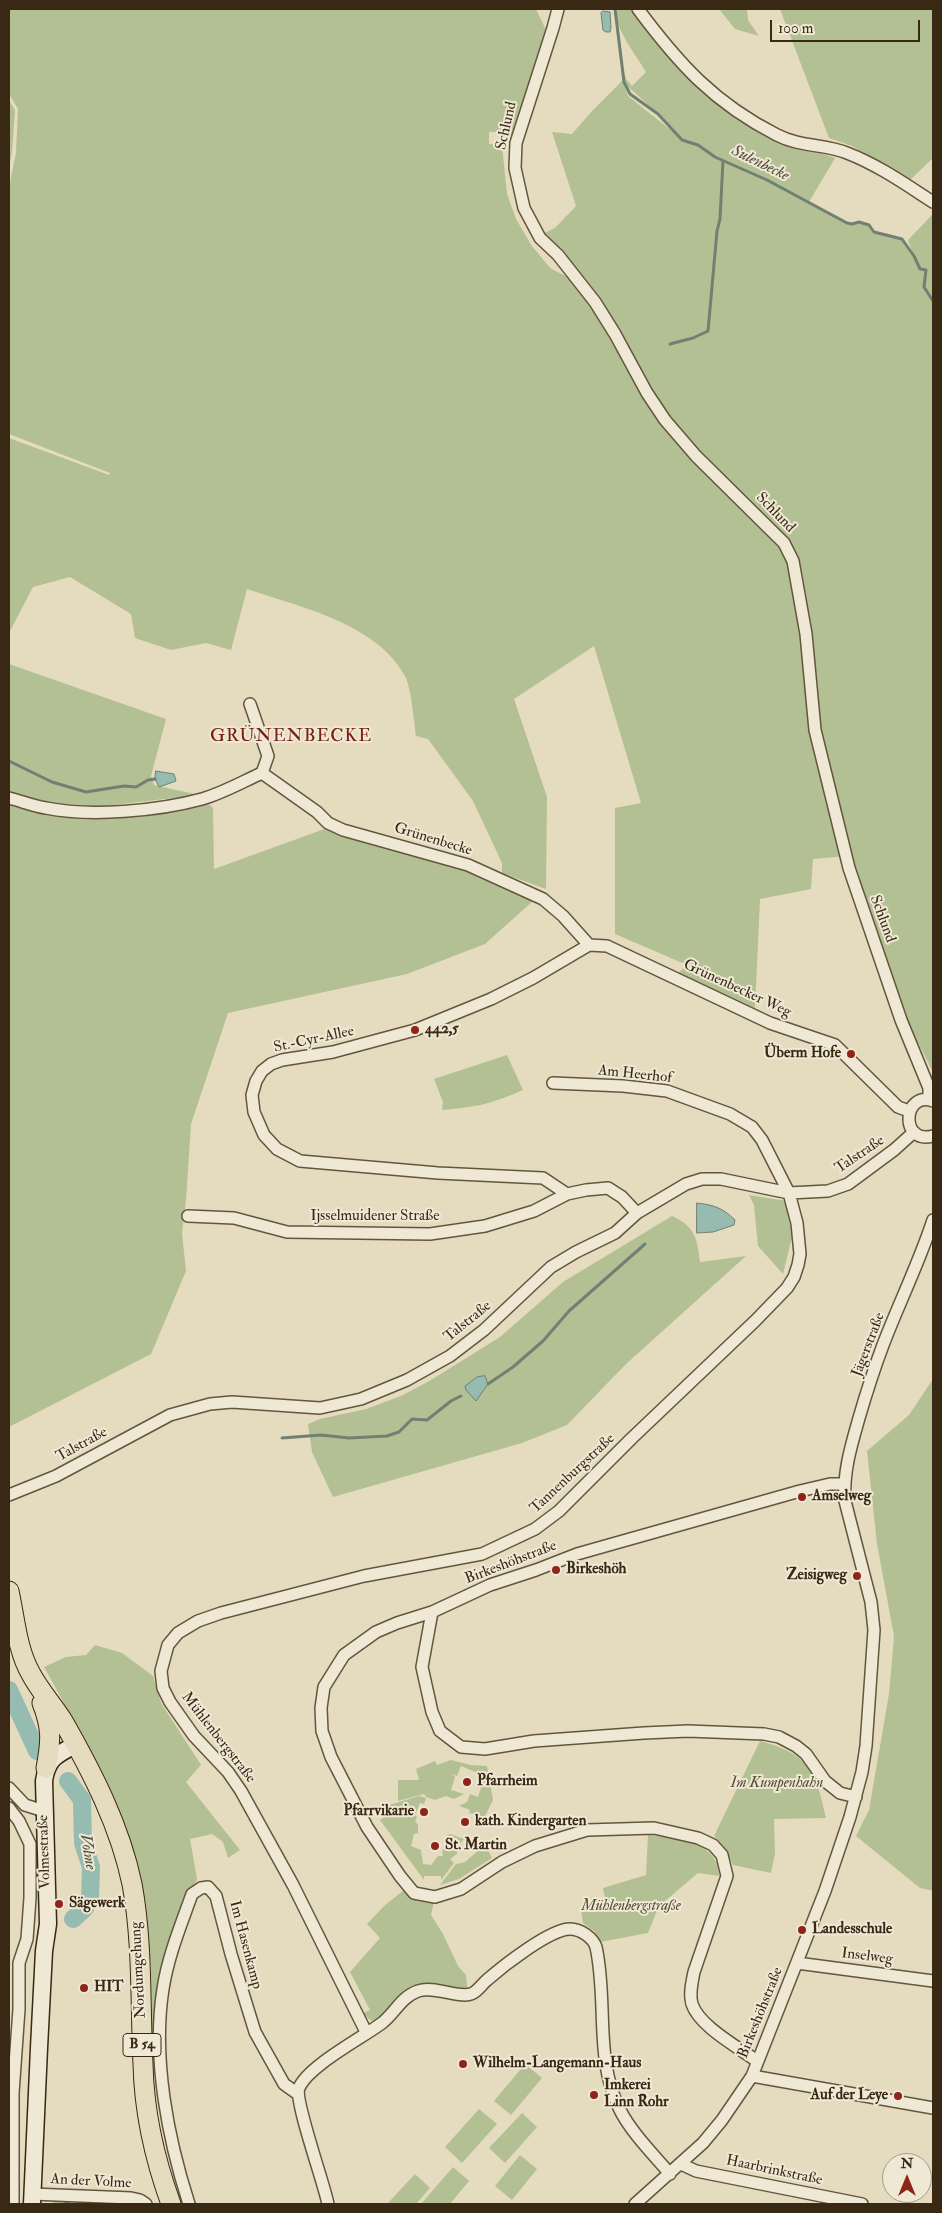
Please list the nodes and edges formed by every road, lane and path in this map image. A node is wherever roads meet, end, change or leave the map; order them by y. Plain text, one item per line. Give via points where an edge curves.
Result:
1 (558, 9) edge
2 (638, 9) edge
3 (933, 202) edge
4 (250, 704) dead end
5 (262, 773) junction
6 (9, 798) edge
7 (589, 945) junction
8 (553, 1083) dead end
9 (931, 1100) edge
10 (909, 1111) junction
11 (914, 1132) junction
12 (933, 1136) edge
13 (789, 1193) junction
14 (567, 1194) junction
15 (637, 1213) junction
16 (188, 1216) dead end
17 (933, 1220) edge
18 (844, 1484) junction
19 (9, 1494) edge
20 (9, 1591) edge
21 (432, 1612) junction
22 (163, 1661) joint
23 (31, 1674) junction
24 (75, 1745) junction
25 (46, 1768) junction
26 (9, 1788) edge
27 (856, 1797) junction
28 (9, 1808) edge
29 (44, 1810) junction
30 (797, 1964) junction
31 (933, 1981) edge
32 (366, 2032) junction
33 (757, 2061) junction
34 (752, 2076) junction
35 (298, 2094) junction
36 (933, 2108) edge
37 (681, 2164) junction
38 (670, 2174) junction
39 (32, 2199) edge
40 (13, 2204) edge
41 (146, 2204) edge
42 (171, 2204) edge
43 (189, 2204) edge
44 (328, 2204) edge
45 (635, 2204) edge
46 (862, 2204) edge

1 - 9 street, Schlund via 516,143 515,168 524,208 540,238 558,255 595,302 665,420 696,456 784,542 793,561 806,634 816,730 848,868
2 - 3 street via 683,66 712,94 730,106 778,136 808,146 846,152
4 - 5 street via 268,756
5 - 6 street via 202,799 156,807 84,812 46,808
5 - 7 street, Grünenbecke via 328,823 343,830 468,865 543,899
7 - 10 street, Grünenbecker Weg via 607,946 770,1022 835,1045 898,1106
7 - 14 street, St.-Cyr-Allee via 492,999 416,1030 334,1052 271,1064 262,1072 252,1094 254,1112 264,1136 278,1149 300,1161 543,1178
8 - 13 street, Am Heerhof via 667,1091 730,1114 752,1127 762,1140
9 - 10 street via 921,1100
10 - 11 street via 909,1126
11 - 12 street via 920,1136
11 - 13 street, Talstraße via 848,1184 828,1191
13 - 15 street, Talstraße via 721,1179 702,1179 686,1184
13 - 22 street, Tannenburgstraße via 797,1223 800,1254 794,1277 787,1288 547,1520 517,1539 482,1554 364,1576 198,1621 178,1633 168,1646
14 - 15 street, Ijsselmuidener Straße via 608,1188
14 - 16 street, Ijsselmuidener Straße via 534,1211 485,1226 430,1234 287,1232 234,1218
15 - 19 street, Talstraße via 615,1233 551,1267 484,1330 450,1356 406,1380 361,1400 320,1408 232,1402 190,1409 163,1419 45,1482
17 - 18 street, Jägerstraße via 873,1373 852,1443
18 - 21 street, Birkeshöhstraße via 800,1491 577,1554 490,1585
18 - 27 street, Birkeshöhstraße via 845,1501 871,1602 874,1630 869,1719
20 - 23 main road, B 54 via 24,1658
21 - 27 street via 422,1667 432,1712 440,1731 461,1747 485,1749 534,1741 688,1731 764,1734 796,1746 806,1754 825,1781 840,1793
21 - 33 street via 376,1632 344,1655 324,1687 322,1731 331,1757 367,1827 400,1876 414,1892 435,1896 448,1894 535,1846 587,1830 654,1828 714,1845 722,1855 727,1876 694,1972 691,2003 707,2025
22 - 32 street, Mühlenbergstraße via 163,1688 170,1702 241,1791 293,1885
23 - 24 main road, B 54
23 - 25 main road via 50,1724
24 - 25 main road via 59,1754
24 - 42 main road, Nordumgehung / B 54 via 103,1797 132,1884 147,2102 158,2162
25 - 29 main road, Volmestraße
26 - 29 street via 25,1806
27 - 30 street, Birkeshöhstraße
28 - 40 street via 30,1844 30,1898 26,1939 19,1963 13,2093
29 - 39 main road, Volmestraße via 48,1924
30 - 31 street, Inselweg
30 - 33 street, Birkeshöhstraße
32 - 35 street via 318,2066 299,2087
32 - 38 street via 382,2023 408,1996 438,1989 468,1995 525,1951 569,1929 579,1930 594,1941 599,1960 603,2049 611,2087 624,2117
33 - 34 street, Birkeshöhstraße
34 - 36 street
34 - 37 street, Birkeshöhstraße via 722,2120
35 - 43 street, Im Hasenkamp via 284,2084 254,2032 216,1896 208,1887 201,1888 192,1894 169,1958 162,1991 159,2049 169,2131
35 - 44 street
37 - 38 street, Birkeshöhstraße
37 - 46 street, Haarbrinkstraße via 696,2171
38 - 45 street, Birkeshöhstraße
39 - 41 street, An der Volme via 131,2198

